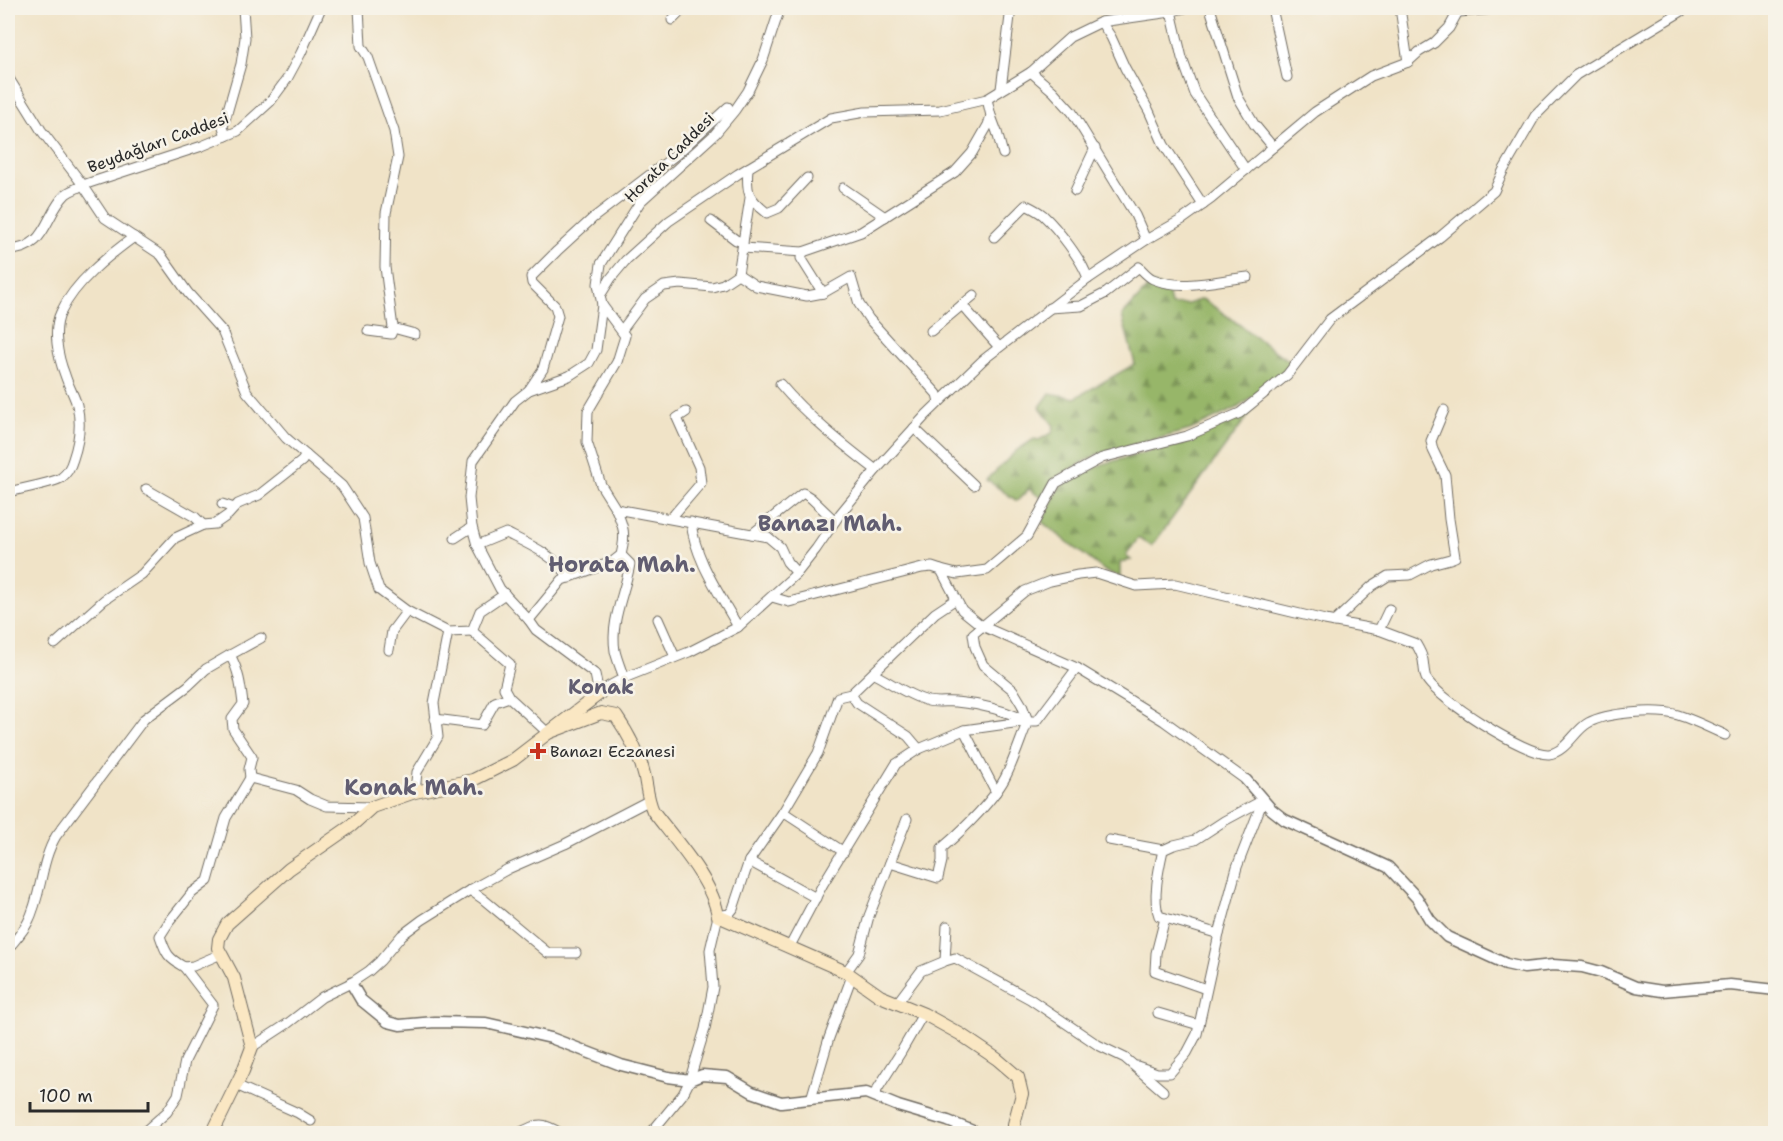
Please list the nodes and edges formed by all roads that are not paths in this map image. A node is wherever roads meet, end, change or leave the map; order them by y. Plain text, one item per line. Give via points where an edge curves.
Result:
1 (243, 8) edge
2 (321, 8) edge
3 (359, 8) edge
4 (684, 8) edge
5 (1011, 8) edge
6 (1185, 8) edge
7 (1210, 8) edge
8 (1272, 8) edge
9 (1400, 8) edge
10 (1508, 8) edge
11 (1687, 8) edge
12 (776, 9) edge
13 (1459, 10) edge
14 (1171, 11) junction
15 (672, 20) dead end
16 (1101, 22) junction
17 (1408, 62) junction
18 (1031, 72) junction
19 (8, 77) edge
20 (1287, 77) dead end
21 (1000, 89) junction
22 (987, 99) junction
23 (728, 107) dead end
24 (991, 116) junction
25 (226, 136) junction
26 (1273, 147) junction
27 (1095, 148) junction
28 (1003, 154) dead end
29 (748, 168) junction
30 (1246, 170) junction
31 (807, 178) dead end
32 (83, 185) junction
33 (843, 188) dead end
34 (1075, 192) dead end
35 (750, 198) junction
36 (1203, 205) junction
37 (885, 217) junction
38 (711, 221) dead end
39 (134, 237) junction
40 (994, 237) dead end
41 (1146, 240) junction
42 (158, 241) dead end
43 (147, 244) junction
44 (743, 245) junction
45 (8, 250) edge
46 (802, 252) junction
47 (738, 274) junction
48 (1248, 277) dead end
49 (1088, 279) junction
50 (823, 293) junction
51 (601, 294) junction
52 (974, 295) dead end
53 (602, 305) junction
54 (962, 305) junction
55 (1049, 308) junction
56 (393, 328) junction
57 (622, 330) junction
58 (368, 331) dead end
59 (931, 331) dead end
60 (415, 334) dead end
61 (999, 347) junction
62 (780, 384) dead end
63 (529, 390) junction
64 (939, 402) junction
65 (1444, 410) dead end
66 (686, 412) dead end
67 (914, 428) junction
68 (306, 455) junction
69 (876, 470) junction
70 (974, 485) dead end
71 (146, 489) dead end
72 (8, 492) edge
73 (222, 504) dead end
74 (234, 508) junction
75 (616, 508) junction
76 (671, 518) junction
77 (835, 521) junction
78 (691, 522) junction
79 (203, 525) junction
80 (472, 527) junction
81 (752, 534) junction
82 (455, 538) dead end
83 (477, 545) junction
84 (621, 555) junction
85 (941, 570) junction
86 (797, 573) junction
87 (569, 578) junction
88 (505, 594) junction
89 (772, 597) junction
90 (956, 599) junction
91 (1389, 609) dead end
92 (407, 611) junction
93 (658, 619) dead end
94 (530, 620) junction
95 (1334, 622) junction
96 (982, 626) junction
97 (738, 627) junction
98 (1378, 630) junction
99 (472, 631) junction
100 (448, 632) junction
101 (261, 638) dead end
102 (55, 644) dead end
103 (389, 650) dead end
104 (230, 656) junction
105 (675, 657) junction
106 (1077, 668) junction
107 (874, 674) junction
108 (624, 678) junction
109 (604, 690) junction
110 (851, 694) junction
111 (509, 697) junction
112 (435, 719) junction
113 (1028, 721) junction
114 (964, 730) junction
115 (548, 733) junction
116 (1725, 735) dead end
117 (919, 748) junction
118 (250, 778) junction
119 (1246, 780) joint
120 (416, 792) junction
121 (996, 792) junction
122 (1263, 800) junction
123 (648, 801) junction
124 (372, 807) junction
125 (783, 812) junction
126 (907, 819) dead end
127 (1109, 840) dead end
128 (1163, 850) junction
129 (844, 852) junction
130 (749, 861) junction
131 (890, 863) junction
132 (470, 890) junction
133 (816, 898) junction
134 (718, 916) junction
135 (1165, 918) junction
136 (947, 926) dead end
137 (1219, 934) junction
138 (790, 946) junction
139 (8, 949) edge
140 (576, 952) dead end
141 (221, 954) junction
142 (945, 961) junction
143 (184, 967) junction
144 (849, 974) junction
145 (351, 982) junction
146 (1206, 989) junction
147 (1776, 990) edge
148 (897, 1003) junction
149 (1158, 1013) dead end
150 (923, 1014) junction
151 (1199, 1025) junction
152 (252, 1047) junction
153 (1137, 1066) junction
154 (690, 1080) junction
155 (236, 1085) junction
156 (1163, 1090) dead end
157 (873, 1096) junction
158 (811, 1099) junction
159 (311, 1121) dead end
160 (142, 1134) edge
161 (212, 1134) edge
162 (517, 1134) edge
163 (562, 1134) edge
164 (650, 1134) edge
165 (980, 1134) edge
166 (1014, 1134) edge

1 - 25 street via 245,38 223,127
2 - 25 street, Beydağları Caddesi via 302,53 282,86 238,132
3 - 56 street via 361,46 394,131 398,158 386,213 385,267
4 - 15 street
5 - 21 street
6 - 14 street
7 - 26 street via 1238,97
8 - 20 street
9 - 17 street
10 - 13 street
11 - 85 street via 1576,75 1535,116 1494,191 1440,237 1330,319 1287,375 1240,412 1187,436 1102,458 1056,483 1027,536 987,570 957,574
12 - 51 street, Horata Caddesi via 762,60 748,90 715,134 640,202 601,264
13 - 17 street via 1449,28
14 - 16 street
14 - 30 street via 1195,94
16 - 18 street via 1070,38
16 - 36 street via 1164,145
17 - 26 street via 1371,76 1315,112
18 - 21 street
18 - 27 street via 1072,112
19 - 32 street via 41,130
21 - 22 street
22 - 24 street
22 - 29 street via 940,110 865,112 831,118
23 - 63 street via 678,154 593,218 531,277 532,283 555,306 558,316 543,369
24 - 28 street
24 - 37 street via 972,153 955,172
25 - 32 street, Beydağları Caddesi
26 - 30 street
27 - 34 street
27 - 41 street
29 - 35 street
29 - 51 street via 669,220 626,260
30 - 36 street
31 - 35 street via 779,208 767,213
32 - 39 street via 105,218
32 - 45 street via 67,194 37,238 28,245
33 - 37 street
35 - 44 street
36 - 41 street
37 - 46 street via 861,232
38 - 44 street
39 - 43 street
39 - 72 street via 108,256 75,290 60,313 57,345 76,404 79,427 70,469 60,478
40 - 49 street via 1026,205 1041,213 1057,230
41 - 49 street
42 - 43 street
43 - 68 street via 161,255 222,331 247,392
44 - 46 street
44 - 47 street
46 - 50 street via 801,258
47 - 50 street via 756,286 807,296
47 - 57 street via 712,287 664,286 645,299
48 - 55 street via 1170,284 1151,278 1139,267 1106,293 1081,306
49 - 55 street
50 - 64 street via 851,277 859,304 869,319 937,394
51 - 53 street, Horata Caddesi
52 - 54 street
53 - 57 street
53 - 63 street, Horata Caddesi via 596,350 589,363 569,376
54 - 59 street
54 - 61 street
55 - 61 street
56 - 58 street via 391,334
56 - 60 street
57 - 75 street via 625,336 617,362 588,411 587,442 601,485
61 - 64 street
62 - 69 street via 800,408
63 - 80 street via 515,402 473,461 469,498
64 - 67 street
65 - 95 street via 1431,441 1445,475 1455,557 1410,575 1388,576
66 - 76 street via 676,418 699,467 701,483
67 - 69 street
67 - 70 street
68 - 74 street via 259,495
68 - 92 street via 342,486 363,518 379,590
69 - 77 street
71 - 79 street
73 - 74 street
74 - 79 street via 215,524
75 - 76 street
75 - 84 street via 624,526
76 - 78 street
77 - 81 street via 802,493
77 - 86 street
78 - 81 street
78 - 97 street via 706,571
79 - 102 street via 175,538 141,574 104,600
80 - 82 street
80 - 83 street
81 - 86 street via 768,537 780,547
83 - 87 street via 506,533 563,567
83 - 88 street
84 - 87 street
84 - 108 street via 630,564 615,621 615,651
85 - 89 street via 922,568 789,602
85 - 90 street
86 - 89 street
87 - 94 street via 562,580
88 - 94 street
88 - 99 street via 480,611
89 - 97 street
90 - 96 street via 962,610
90 - 107 street via 935,613
91 - 98 street
92 - 100 street
92 - 103 street via 392,631
93 - 105 street
94 - 109 street via 536,630 595,674
95 - 96 street via 1175,584 1136,586 1096,573 1050,581 1025,591
95 - 98 street
96 - 106 street
96 - 113 street via 973,634 983,665 1013,690
97 - 105 street
98 - 116 street via 1416,644 1423,657 1426,678 1438,693 1496,732 1539,752 1558,751 1588,723 1632,712 1677,715
99 - 100 street
99 - 111 street via 510,664 504,688
100 - 112 street via 434,704
101 - 104 street
104 - 118 street via 236,664 243,704 232,719 233,729 252,757
104 - 139 street via 206,669 144,719 48,850 27,923
105 - 108 street
106 - 113 street via 1037,721
106 - 119 street via 1164,721
107 - 110 street
107 - 113 street via 930,702 975,704
108 - 109 street
109 - 115 main road
110 - 117 street via 857,703 908,736
110 - 125 street via 838,697 818,753
111 - 112 street via 495,702 482,725
111 - 115 street
112 - 120 street via 438,737 417,772
113 - 114 street
113 - 121 street via 1007,775
114 - 117 street
114 - 121 street
115 - 120 main road via 513,760 472,780
115 - 123 main road via 601,713 616,716 639,756
117 - 129 street via 896,764
118 - 124 street via 296,790 327,806
118 - 143 street via 226,818 208,880 192,893 160,936 165,953
119 - 122 street
120 - 124 main road
121 - 131 street via 942,848 938,878
122 - 128 street via 1195,840
122 - 137 street via 1237,867
122 - 147 street via 1285,820 1388,867 1418,898 1447,938 1506,964 1524,968 1582,967 1636,987 1662,991 1730,985
123 - 132 street
123 - 134 main road via 704,881
124 - 141 main road via 289,868 234,917 219,939
125 - 129 street
125 - 130 street
126 - 131 street
127 - 128 street
128 - 135 street via 1157,879 1157,910
129 - 133 street
130 - 133 street
130 - 134 street via 733,909
131 - 144 street
132 - 140 street via 548,953
132 - 145 street via 402,935 381,961
133 - 138 street
134 - 138 main road
134 - 154 street via 710,950 713,987
135 - 137 street
135 - 146 street via 1155,972
136 - 142 street
137 - 146 street
138 - 144 main road
141 - 143 street
141 - 152 main road via 234,978
142 - 148 street via 921,971
142 - 153 street via 955,958 977,969
143 - 160 street via 213,1005 185,1061 178,1095 167,1112
144 - 148 main road
144 - 158 street
145 - 152 street via 322,997
145 - 154 street via 361,1000 388,1022 486,1023 550,1038 621,1065
146 - 151 street
148 - 150 main road
149 - 151 street
150 - 157 street
150 - 166 main road via 960,1034 1018,1077 1022,1095
151 - 153 street via 1187,1053 1170,1073
152 - 155 main road
153 - 156 street
154 - 158 street via 702,1075 727,1077 752,1092 781,1102
154 - 164 street
155 - 159 street
155 - 161 main road
157 - 158 street via 866,1093
157 - 165 street
162 - 163 street via 544,1124

